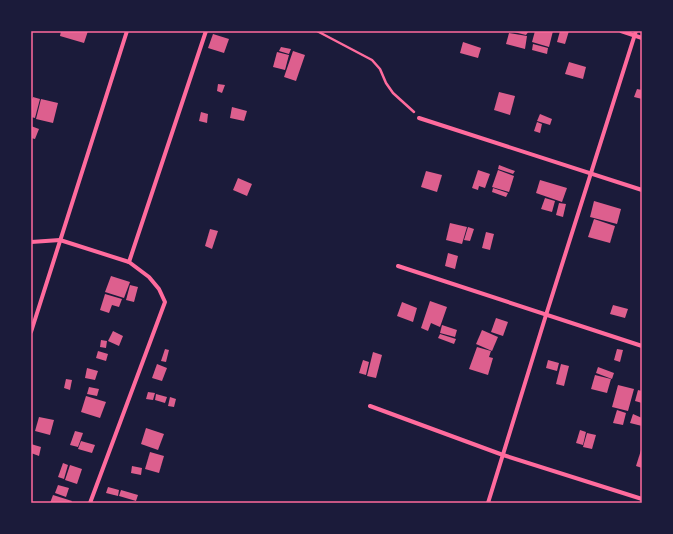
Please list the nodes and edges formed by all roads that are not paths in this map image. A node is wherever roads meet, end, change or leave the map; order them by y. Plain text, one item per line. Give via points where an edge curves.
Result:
1 (127, 31) edge
2 (206, 31) edge
3 (621, 31) edge
4 (636, 33) edge
5 (642, 38) edge
6 (419, 118) road end
7 (592, 174) junction
8 (642, 190) edge
9 (60, 240) junction
10 (31, 242) edge
11 (129, 262) junction
12 (398, 266) dead end
13 (546, 315) junction
14 (31, 332) edge
15 (642, 346) edge
16 (370, 406) dead end
17 (503, 455) junction
18 (642, 498) edge
19 (90, 503) edge
20 (488, 503) edge

1 - 9 street
2 - 11 street
3 - 4 street
4 - 5 street
4 - 7 street
6 - 7 street
7 - 8 street
7 - 13 street
9 - 10 street
9 - 11 street
9 - 14 street
11 - 19 street via 149,277 165,302
12 - 13 street
13 - 15 street
13 - 17 street
16 - 17 street
17 - 18 street
17 - 20 street

